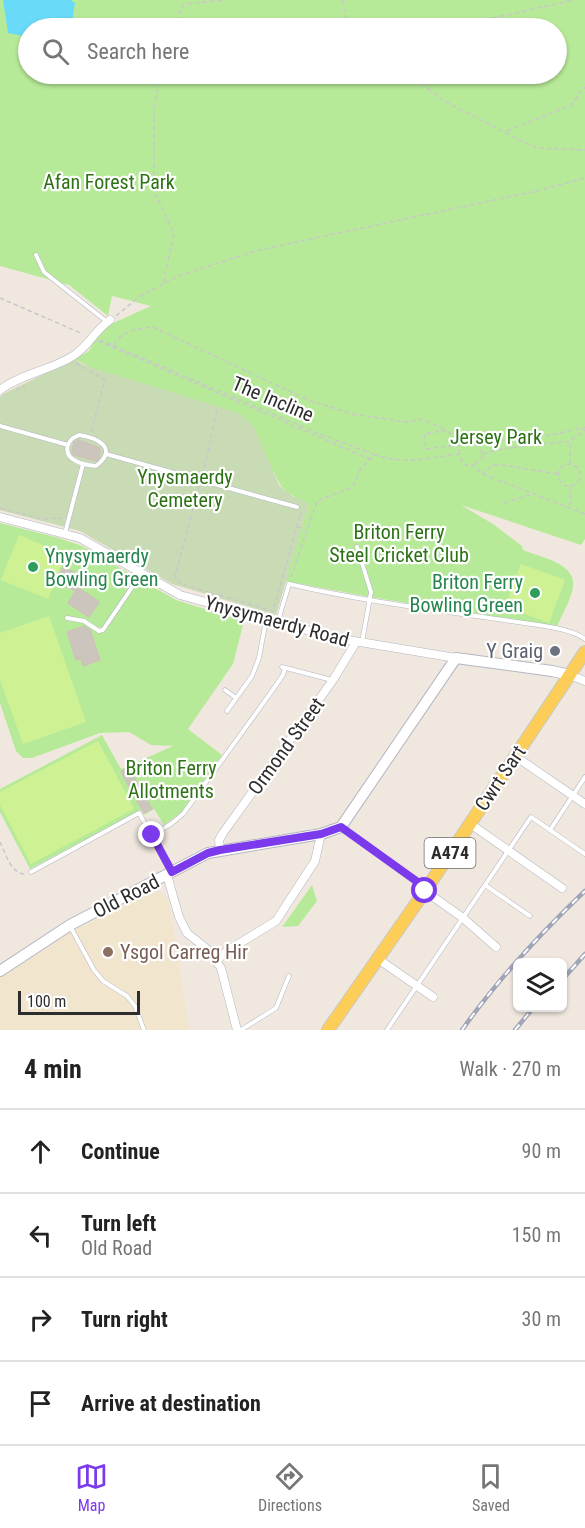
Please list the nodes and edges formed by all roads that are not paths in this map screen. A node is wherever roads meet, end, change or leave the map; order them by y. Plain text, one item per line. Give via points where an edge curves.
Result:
1 (36, 255) dead end
2 (109, 321) joint
3 (0, 390) edge
4 (0, 426) edge
5 (68, 445) junction
6 (106, 454) junction
7 (83, 464) junction
8 (297, 507) road end
9 (0, 517) edge
10 (65, 534) junction
11 (357, 547) dead end
12 (142, 573) junction
13 (370, 600) junction
14 (67, 618) dead end
15 (266, 619) junction
16 (278, 622) junction
17 (585, 639) edge
18 (359, 643) junction
19 (585, 652) edge
20 (456, 658) junction
21 (570, 675) junction
22 (333, 680) junction
23 (585, 681) edge
24 (225, 690) dead end
25 (236, 698) junction
26 (227, 711) dead end
27 (515, 756) junction
28 (585, 777) edge
29 (573, 796) junction
30 (585, 804) edge
31 (469, 824) junction
32 (550, 830) junction
33 (321, 834) junction
34 (152, 835) junction
35 (220, 850) junction
36 (508, 851) junction
37 (585, 854) edge
38 (31, 872) road end
39 (170, 874) junction
40 (485, 885) junction
41 (562, 888) dead end
42 (426, 890) junction
43 (530, 916) dead end
44 (463, 918) junction
45 (70, 925) junction
46 (496, 947) dead end
47 (378, 959) junction
48 (216, 961) junction
49 (0, 971) edge
50 (289, 976) dead end
51 (418, 986) junction
52 (433, 997) dead end
53 (144, 1030) edge
54 (239, 1030) edge
55 (328, 1030) edge
56 (387, 1030) edge

1 - 2 lane via 45,272
2 - 3 street via 72,357
4 - 5 lane
5 - 6 lane via 75,436 90,437 104,444
5 - 7 lane via 68,454
6 - 7 lane via 96,466
6 - 8 lane
7 - 10 lane
9 - 10 street, Ynysymaerdy Road
10 - 12 street, Ynysymaerdy Road via 80,538
11 - 13 lane
12 - 14 lane via 103,630 99,632 84,621
12 - 15 street, Ynysymaerdy Road via 180,595
13 - 16 lane via 289,584
13 - 17 lane via 557,629 578,633
13 - 18 lane, Ormond Street
15 - 16 street, Ynysymaerdy Road
15 - 25 lane via 252,676
16 - 18 street, Ynysymaerdy Road
18 - 20 street, Ynysymaerdy Road
18 - 22 street, Ormond Street
19 - 21 main road, A474
20 - 21 street, Ynysymaerdy Road
20 - 33 street, Old Road via 341,827
21 - 23 street
21 - 27 main road, Cwrt Sart / A474
22 - 34 lane via 283,668 283,675 183,814
22 - 35 street, Ormond Street via 223,833
24 - 25 lane
25 - 26 lane
27 - 29 street
27 - 31 main road, Cwrt Sart / A474
28 - 29 lane
29 - 30 street
29 - 32 lane
31 - 36 street
31 - 42 main road, Cwrt Sart / A474
32 - 36 lane via 531,817
32 - 37 lane
33 - 35 street, Old Road
33 - 48 street via 315,861 276,921
34 - 38 lane via 139,813
34 - 39 lane
35 - 39 street, Old Road
36 - 40 lane
36 - 41 street
39 - 45 street, Old Road
39 - 48 street via 179,917 187,933
40 - 43 lane
40 - 44 lane
42 - 44 street
42 - 47 main road, Cwrt Sart / A474
44 - 46 street
44 - 51 lane
45 - 49 street, Old Road
45 - 53 lane via 94,970 135,1006
47 - 51 street
47 - 55 main road, Cwrt Sart / A474
48 - 54 street
50 - 54 lane via 276,1008
51 - 52 street
51 - 56 lane

